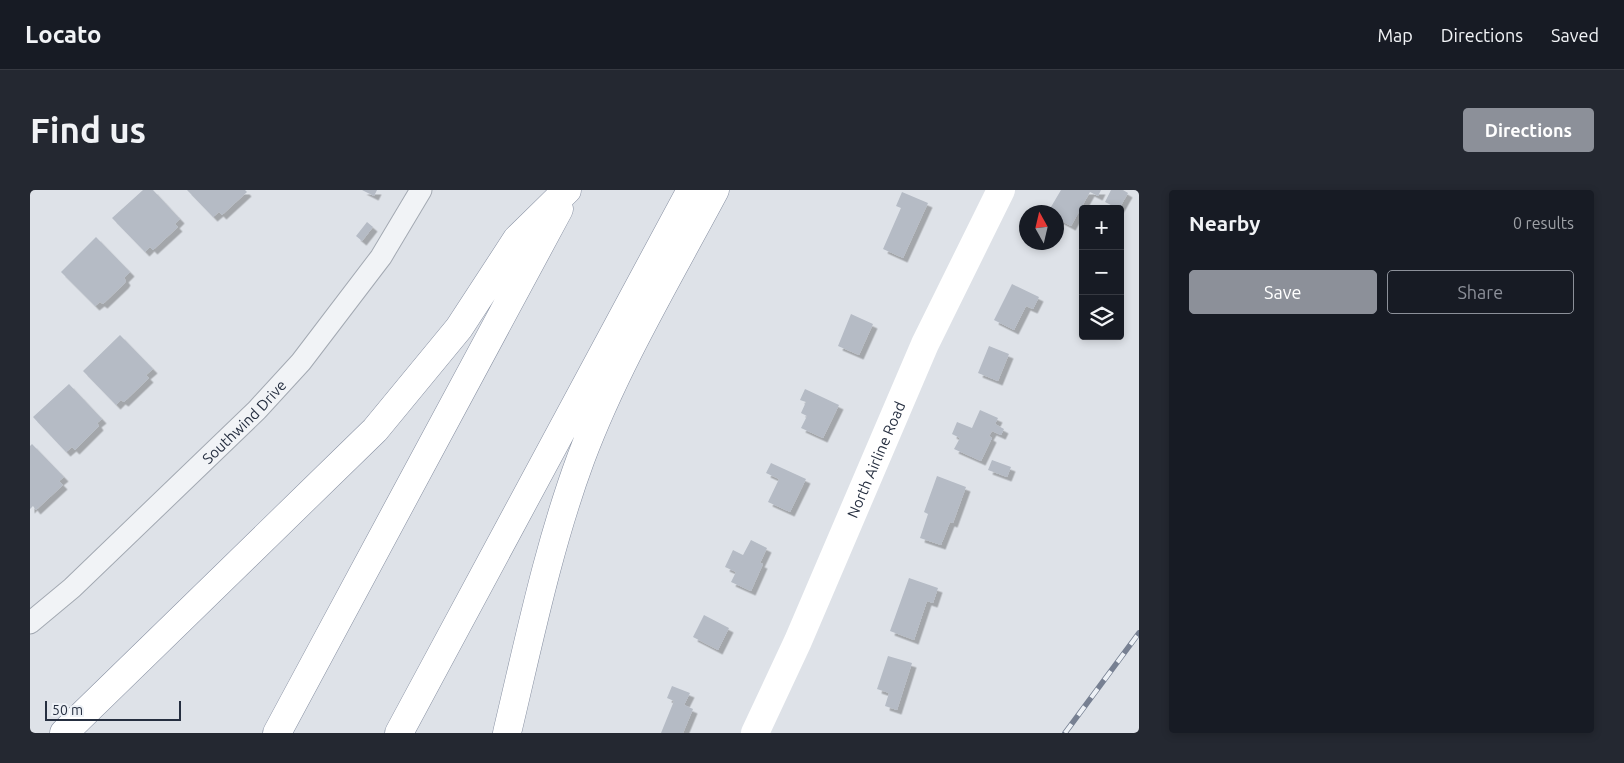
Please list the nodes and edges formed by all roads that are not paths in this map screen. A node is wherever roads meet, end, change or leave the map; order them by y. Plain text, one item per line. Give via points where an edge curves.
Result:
1 (421, 190) edge
2 (568, 190) edge
3 (691, 190) edge
4 (715, 190) edge
5 (1001, 190) edge
6 (30, 623) edge
7 (64, 733) edge
8 (277, 733) edge
9 (399, 733) edge
10 (507, 733) edge
11 (755, 733) edge

1 - 6 street, Southwind Drive via 381,257 300,362 257,410 72,588
2 - 7 main road via 517,239 459,328 376,430
2 - 8 main road
3 - 9 main road
4 - 10 main road via 622,368 581,458 551,554
5 - 11 main road, North Airline Road via 925,344 798,641

